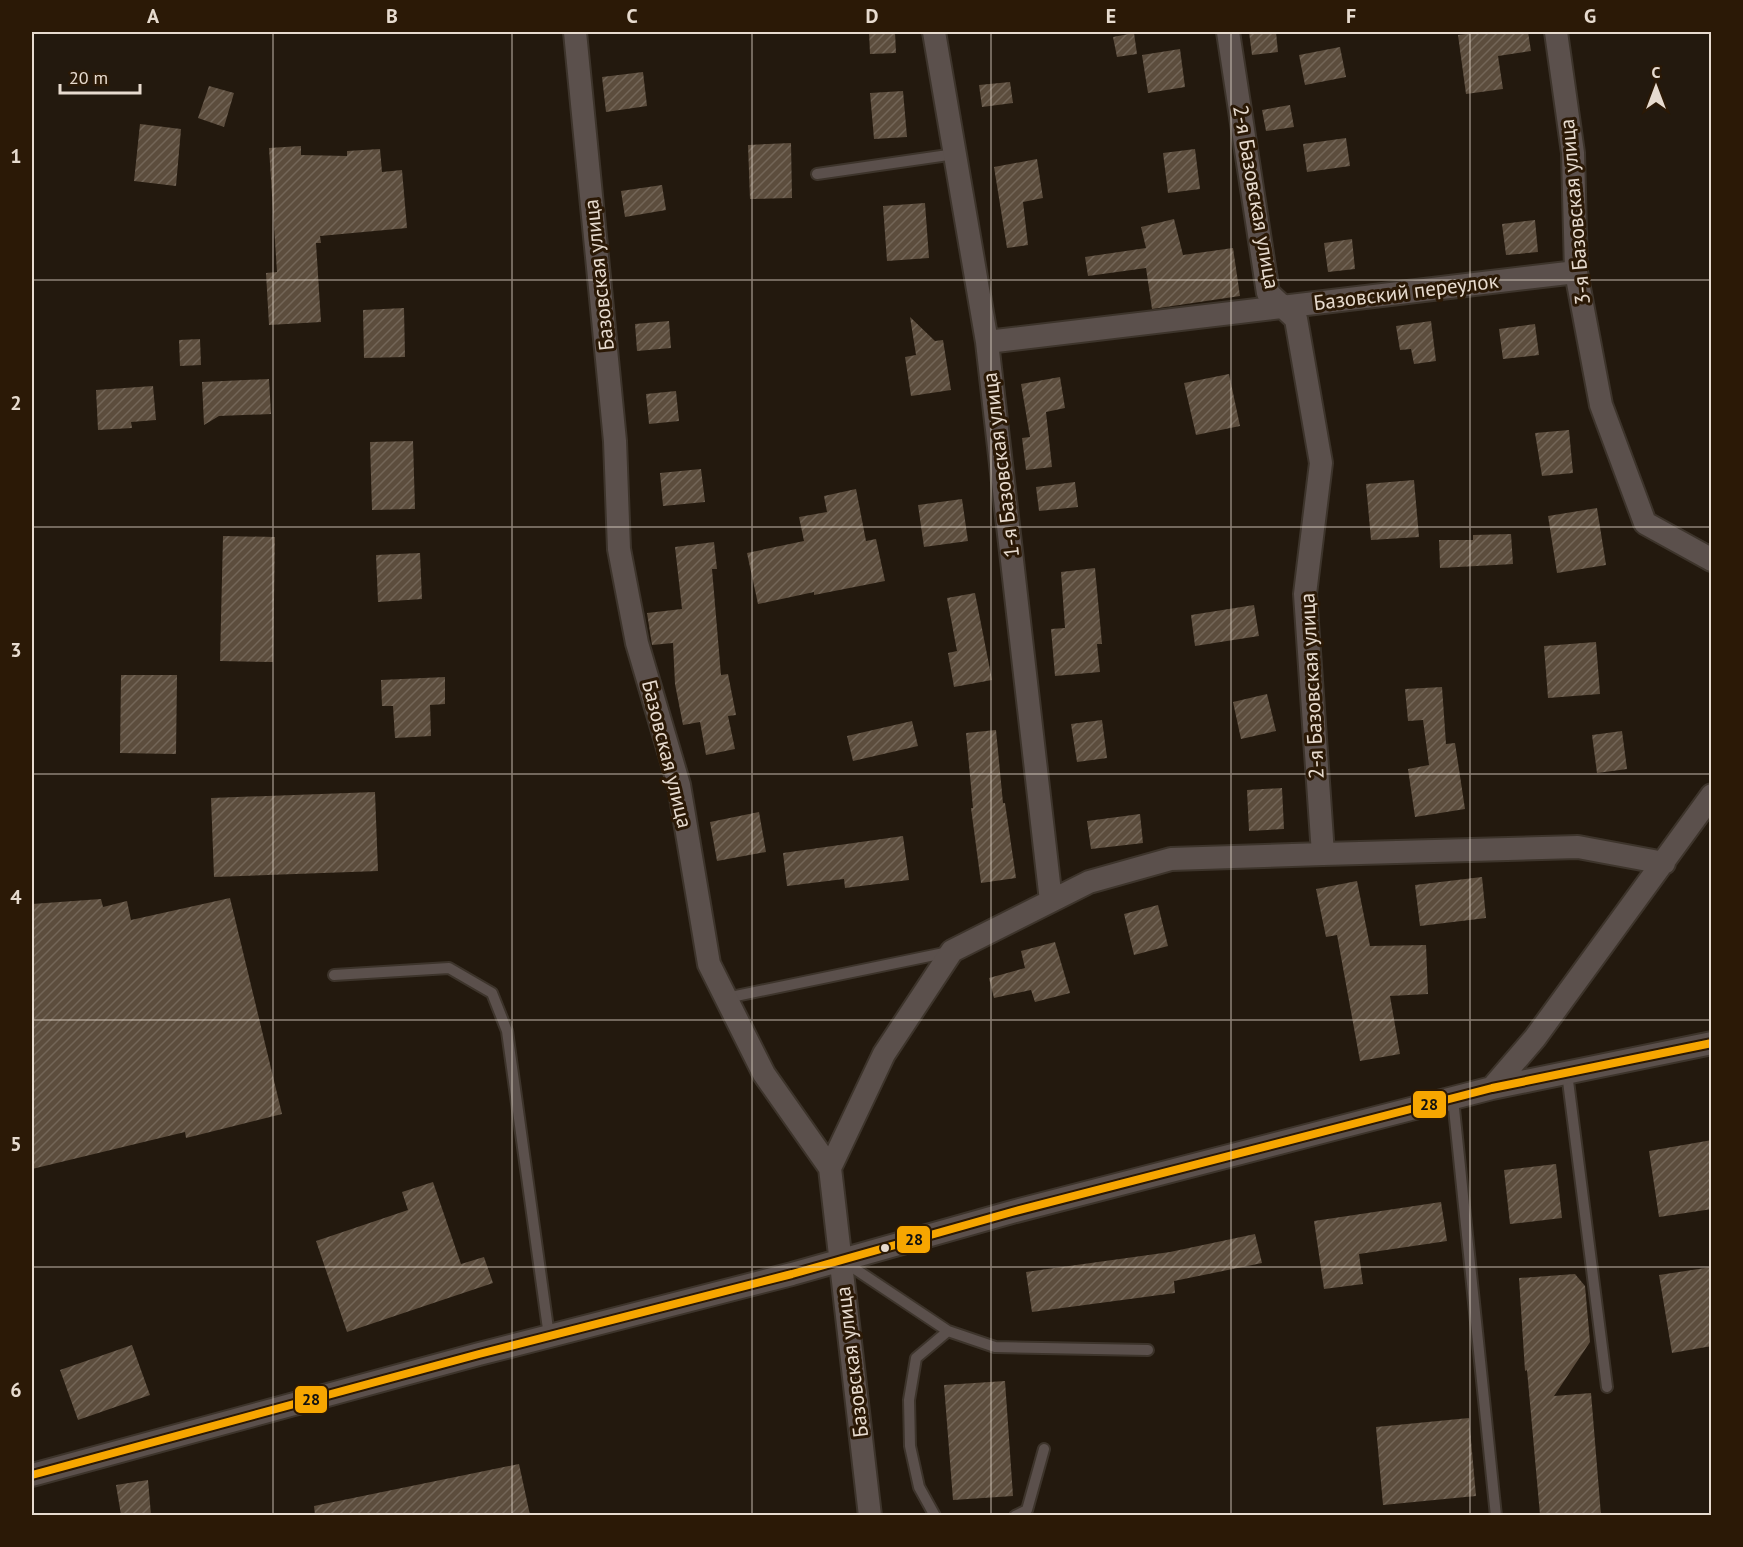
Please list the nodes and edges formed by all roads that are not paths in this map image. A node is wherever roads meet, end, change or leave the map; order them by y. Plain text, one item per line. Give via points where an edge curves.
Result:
1 (575, 32) edge
2 (934, 32) edge
3 (1228, 32) edge
4 (1556, 32) edge
5 (955, 154) junction
6 (818, 174) dead end
7 (1576, 272) junction
8 (1283, 306) junction
9 (987, 342) junction
10 (1712, 560) edge
11 (1712, 795) edge
12 (1323, 854) junction
13 (1664, 863) junction
14 (1051, 901) junction
15 (952, 951) junction
16 (334, 975) dead end
17 (726, 998) junction
18 (1712, 1043) edge
19 (1567, 1073) junction
20 (1492, 1088) junction
21 (1453, 1098) junction
22 (830, 1168) junction
23 (841, 1260) junction
24 (948, 1331) junction
25 (549, 1336) junction
26 (1148, 1350) dead end
27 (1607, 1387) dead end
28 (1044, 1449) dead end
29 (32, 1474) edge
30 (870, 1515) edge
31 (935, 1515) edge
32 (1015, 1515) edge
33 (1496, 1515) edge

1 - 17 street, Базовская улица via 615,441 619,549 637,643 679,785 709,964
2 - 5 street, 1-я Базовская улица
3 - 8 street, 2-я Базовская улица via 1269,293
4 - 7 street, 3-я Базовская улица via 1573,153
5 - 6 lane
5 - 9 street, 1-я Базовская улица
7 - 8 street, Базовский переулок
7 - 10 street, 3-я Базовская улица via 1601,405 1645,524
8 - 9 street, Базовский переулок
8 - 12 street, 2-я Базовская улица via 1296,319 1321,463 1305,594
9 - 14 street, 1-я Базовская улица
11 - 13 street
12 - 13 street via 1578,847
12 - 14 street via 1171,860 1089,882
13 - 20 street via 1535,1038
14 - 15 street
15 - 17 lane
15 - 22 street via 884,1054
16 - 25 lane via 449,968 492,993 507,1032
17 - 22 street, Базовская улица via 765,1074
18 - 19 street
19 - 20 street
19 - 27 lane
20 - 21 street
21 - 23 street
21 - 33 lane
22 - 23 street, Базовская улица
23 - 24 lane
23 - 25 street
23 - 30 street, Базовская улица
24 - 26 lane via 995,1347
24 - 31 lane via 916,1358 909,1400 910,1446 919,1487
25 - 29 street
28 - 32 lane via 1027,1510

